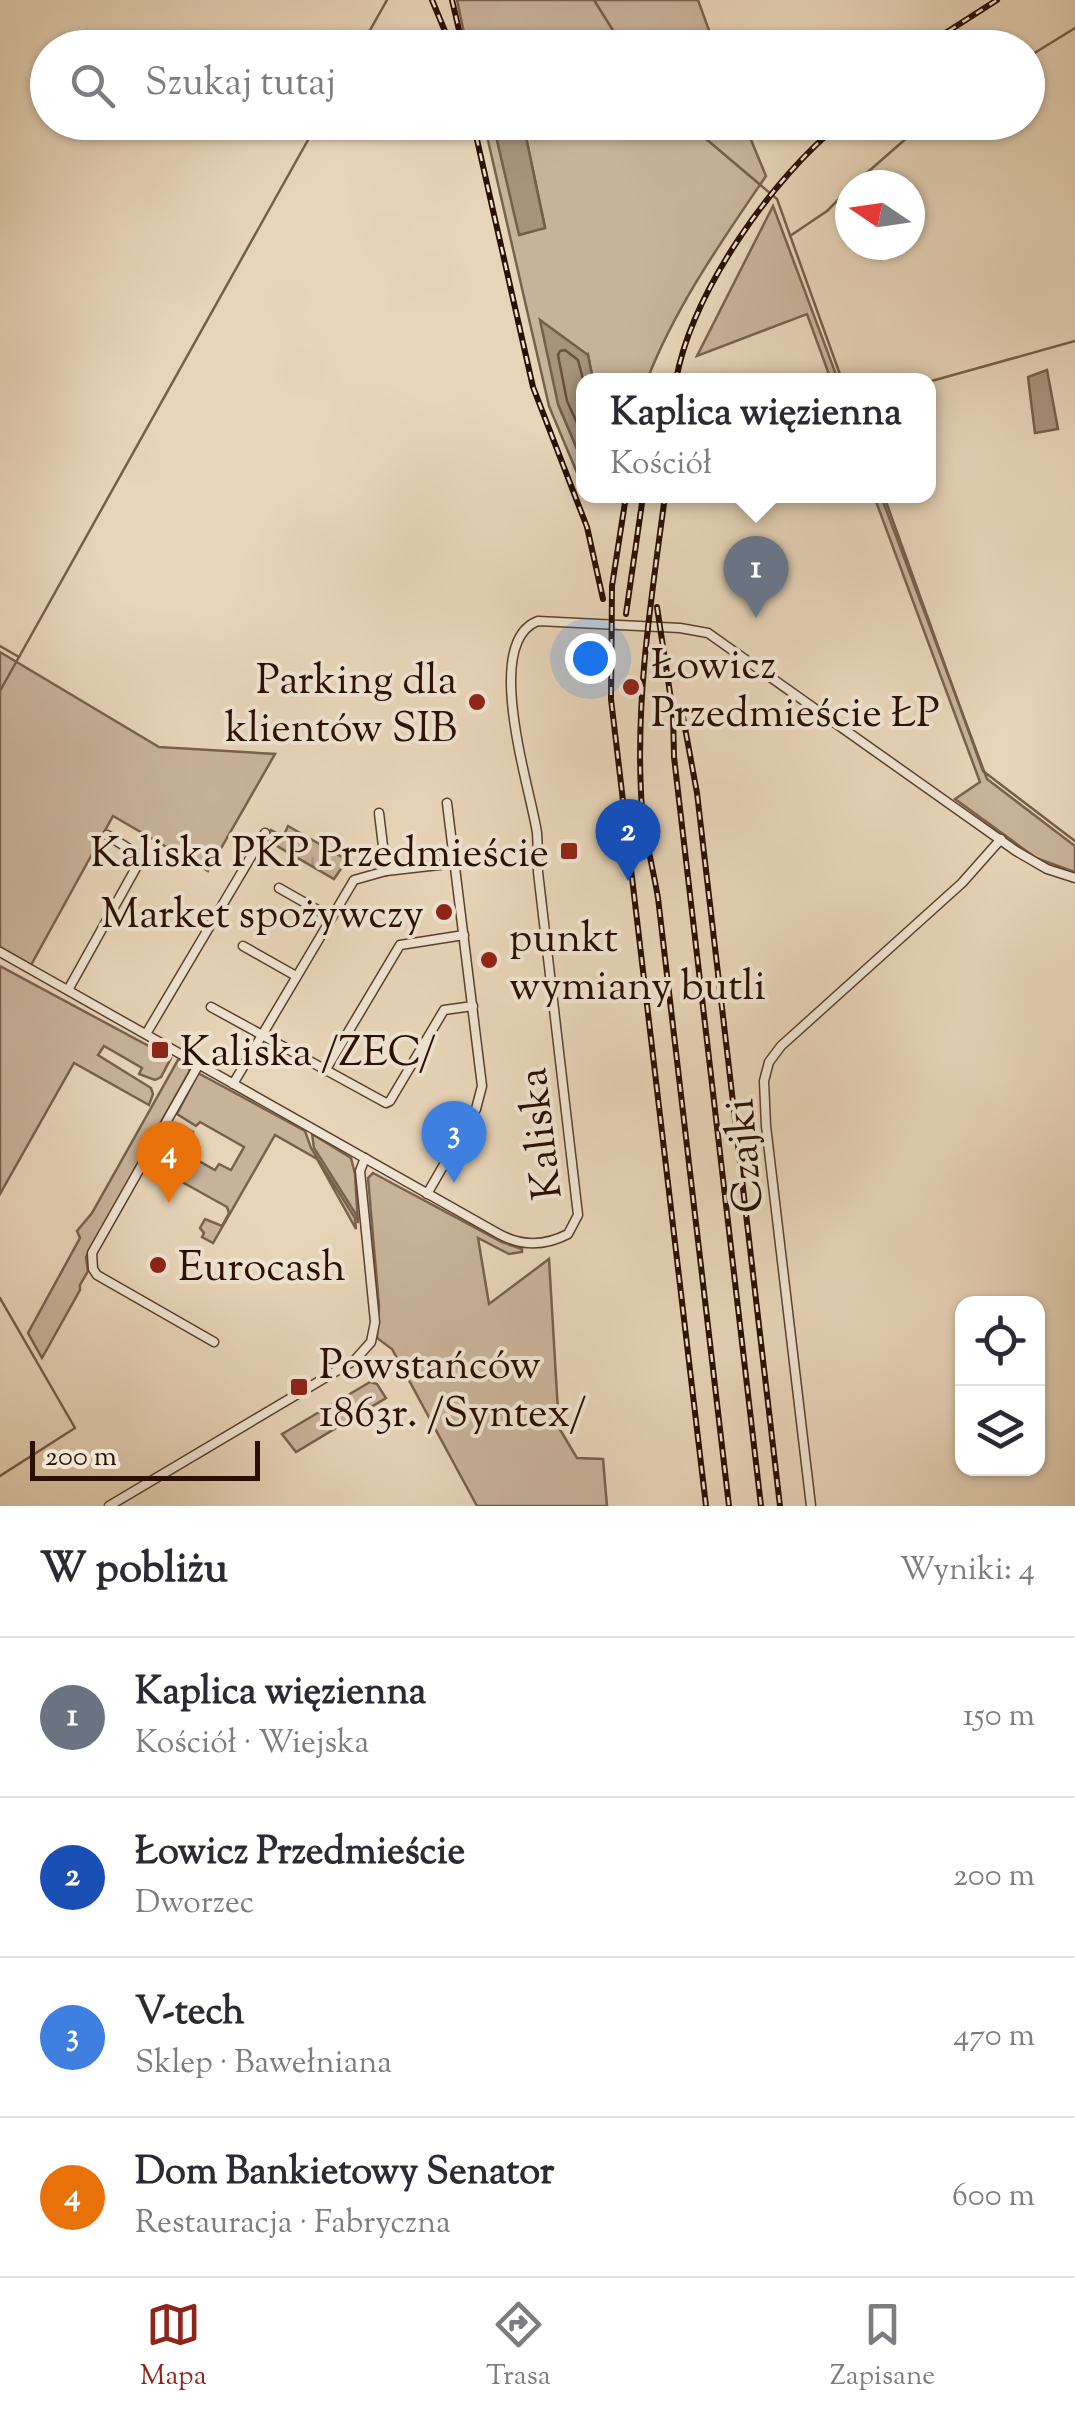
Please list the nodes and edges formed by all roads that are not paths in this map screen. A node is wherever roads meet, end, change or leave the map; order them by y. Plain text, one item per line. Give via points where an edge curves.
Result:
1 (447, 802) dead end
2 (379, 812) dead end
3 (265, 833) dead end
4 (107, 836) dead end
5 (1001, 839) junction
6 (537, 854) junction
7 (455, 862) junction
8 (386, 871) junction
9 (1075, 878) edge
10 (279, 888) dead end
11 (330, 917) junction
12 (464, 935) junction
13 (244, 946) dead end
14 (0, 952) edge
15 (296, 976) junction
16 (68, 990) junction
17 (473, 1006) junction
18 (211, 1007) dead end
19 (146, 1034) junction
20 (261, 1036) junction
21 (199, 1064) junction
22 (326, 1071) junction
23 (233, 1084) junction
24 (364, 1158) junction
25 (427, 1194) junction
26 (214, 1342) dead end
27 (109, 1506) edge
28 (811, 1506) edge

1 - 7 street
2 - 8 street
3 - 19 street
4 - 16 street via 142,857
5 - 6 street, Kaliska via 708,634 538,621 520,635 510,702
5 - 9 street via 1039,865
5 - 28 street, Czajki via 962,883 781,1046 766,1072 766,1126
6 - 7 street
6 - 25 street, Kaliska via 577,1220 564,1237 519,1242
7 - 8 street
7 - 12 street
8 - 11 street via 352,882
10 - 11 street
11 - 15 street
12 - 17 street
12 - 22 street via 400,945
13 - 15 street
14 - 16 street, Kaliska
15 - 20 street
16 - 19 street, Kaliska
17 - 22 street via 444,1010 386,1104
17 - 25 street via 481,1096
18 - 20 street
19 - 21 street, Kaliska
20 - 22 street
20 - 23 street
21 - 23 street, Kaliska
21 - 26 street via 91,1260 96,1275
23 - 24 street, Kaliska
24 - 25 street, Kaliska
24 - 27 street via 371,1342 355,1360

